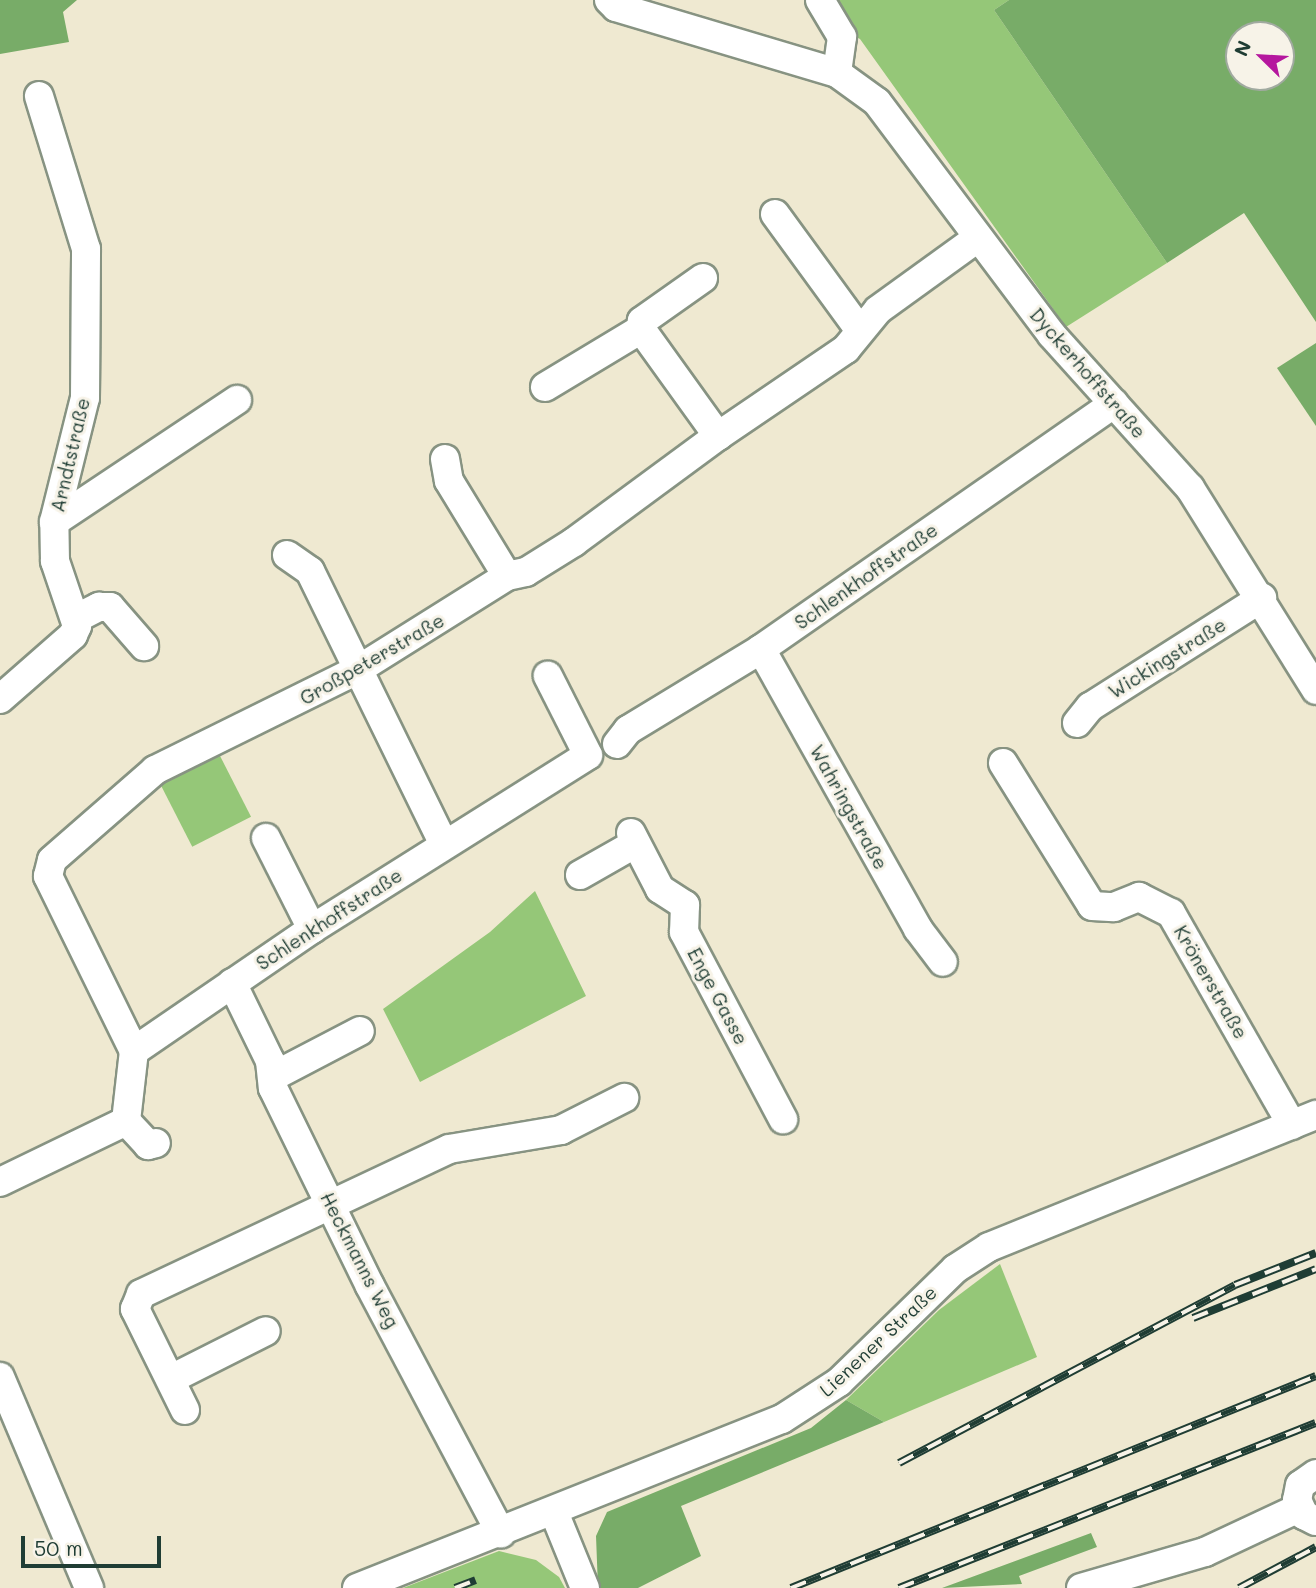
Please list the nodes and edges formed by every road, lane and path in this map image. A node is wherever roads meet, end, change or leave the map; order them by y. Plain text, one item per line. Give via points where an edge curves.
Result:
1 (609, 0) edge
2 (820, 0) edge
3 (837, 73) junction
4 (40, 96) dead end
5 (775, 214) dead end
6 (976, 239) junction
7 (702, 278) dead end
8 (641, 329) junction
9 (859, 329) junction
10 (545, 387) dead end
11 (237, 400) dead end
12 (1114, 404) junction
13 (718, 436) junction
14 (445, 460) dead end
15 (54, 522) junction
16 (287, 555) dead end
17 (507, 576) junction
18 (1262, 598) junction
19 (77, 618) junction
20 (144, 646) dead end
21 (761, 649) junction
22 (359, 669) junction
23 (548, 676) dead end
24 (1316, 690) edge
25 (0, 699) edge
26 (1077, 723) dead end
27 (617, 744) dead end
28 (1003, 764) dead end
29 (266, 838) dead end
30 (444, 845) junction
31 (579, 875) dead end
32 (312, 929) junction
33 (943, 962) dead end
34 (232, 983) junction
35 (360, 1031) dead end
36 (134, 1052) junction
37 (272, 1077) junction
38 (624, 1098) dead end
39 (783, 1119) dead end
40 (1304, 1120) edge
41 (126, 1121) junction
42 (156, 1143) dead end
43 (0, 1182) edge
44 (332, 1206) junction
45 (265, 1331) dead end
46 (0, 1377) edge
47 (171, 1379) junction
48 (185, 1410) dead end
49 (1316, 1474) edge
50 (554, 1511) junction
51 (1307, 1514) edge
52 (501, 1532) junction
53 (89, 1588) edge
54 (357, 1588) edge
55 (585, 1588) edge
56 (1081, 1588) edge

1 - 3 street, Dyckerhoffstraße via 617,8
2 - 3 street via 842,37
3 - 6 street, Dyckerhoffstraße via 877,102
4 - 15 street, Arndtstraße via 86,249 85,398
5 - 9 street
6 - 9 street, Großpeterstraße
6 - 12 street, Dyckerhoffstraße
7 - 8 street via 642,321
8 - 10 street
8 - 13 street
9 - 13 street, Großpeterstraße via 846,349
11 - 15 street
12 - 18 street, Dyckerhoffstraße via 1189,488
12 - 21 street, Schlenkhoffstraße
13 - 17 street, Großpeterstraße via 574,542 526,572
14 - 17 street via 449,481
15 - 19 street, Arndtstraße via 55,561
16 - 22 street via 310,571
17 - 22 street, Großpeterstraße
18 - 24 street, Dyckerhoffstraße
18 - 26 street, Wickingstraße via 1090,707
19 - 20 street via 110,607
19 - 25 street via 73,635
21 - 27 street, Schlenkhoffstraße via 628,730
21 - 33 street, Wahringstraße via 918,929
22 - 30 street
22 - 36 street, Großpeterstraße via 155,770 52,860 48,876
23 - 30 street, Schlenkhoffstraße via 588,755
28 - 40 street, Krönerstraße via 1092,906 1114,907 1139,897 1171,914
29 - 32 street
30 - 32 street, Schlenkhoffstraße
31 - 39 street, Enge Gasse via 634,838 660,889 685,905 684,932
32 - 34 street, Schlenkhoffstraße
34 - 36 street, Schlenkhoffstraße
34 - 37 street, Heckmanns Weg via 270,1061
35 - 37 street
36 - 41 street
37 - 44 street, Heckmanns Weg via 273,1088
38 - 44 street via 561,1130 449,1149
40 - 50 street, Lienener Straße via 989,1247 955,1269 839,1382 800,1410
41 - 42 street via 149,1145
41 - 43 street
44 - 47 street via 141,1294 135,1309
44 - 52 street, Heckmanns Weg
45 - 47 street
46 - 53 street
47 - 48 street
49 - 51 street via 1300,1485
50 - 52 street, Lienener Straße
50 - 55 street
51 - 56 street via 1205,1552
52 - 54 street, Lienener Straße

